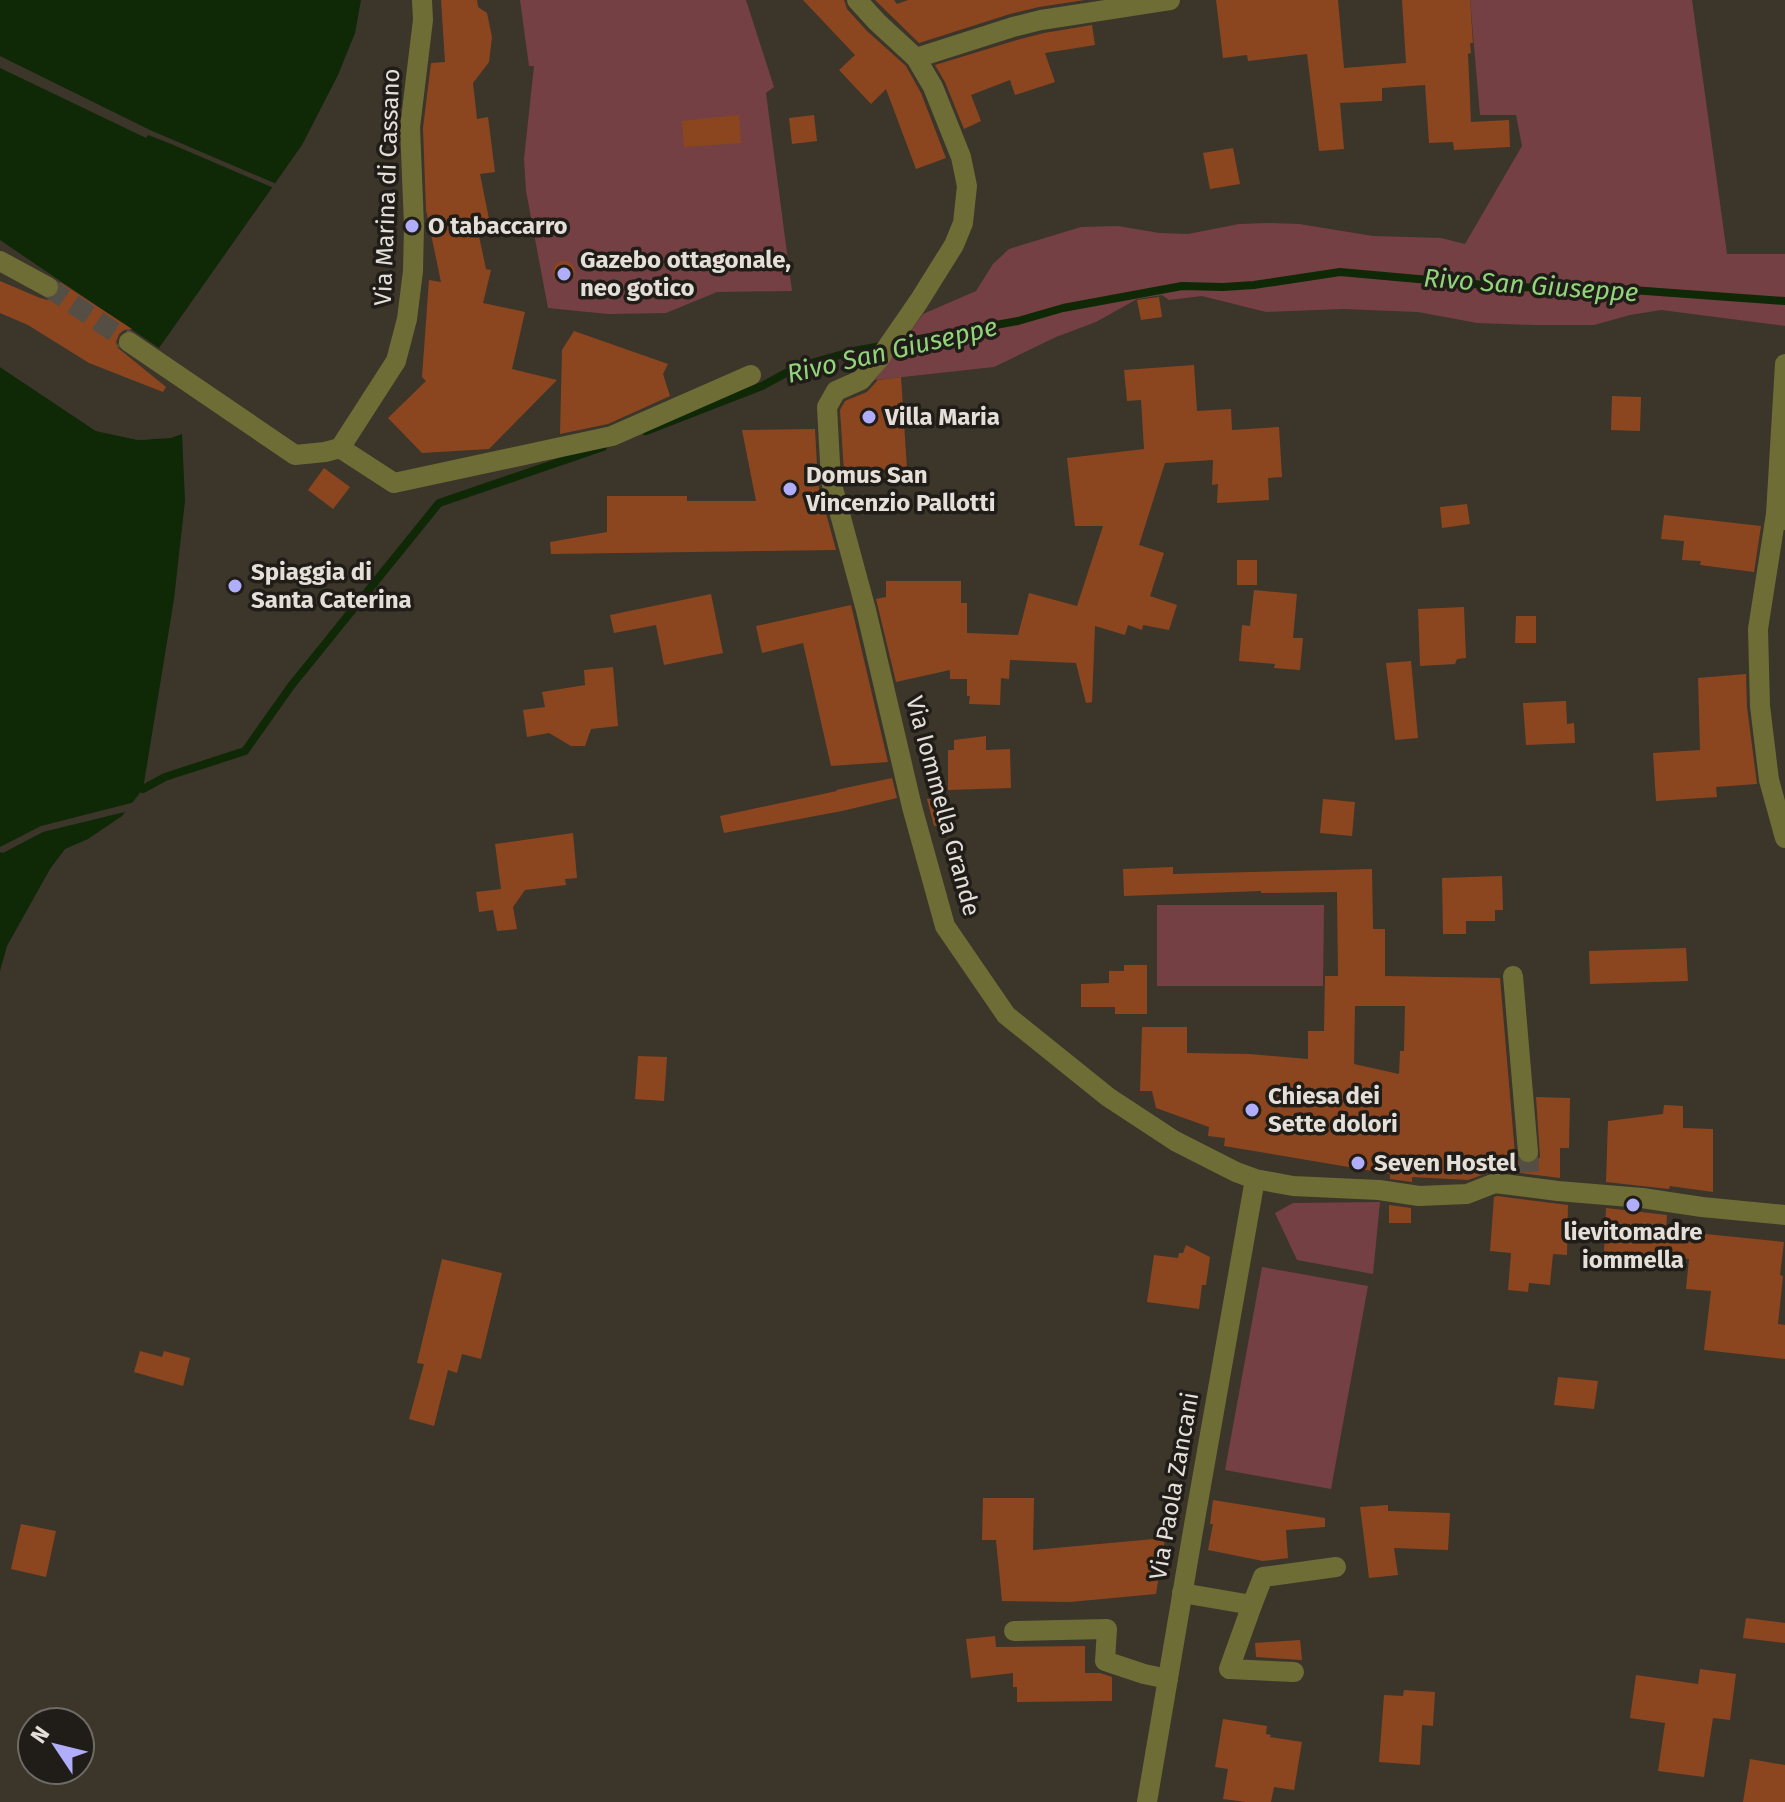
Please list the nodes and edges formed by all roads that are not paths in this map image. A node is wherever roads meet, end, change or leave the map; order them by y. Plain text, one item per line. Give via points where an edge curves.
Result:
1 (422, 0) edge
2 (857, 0) edge
3 (1170, 0) edge
4 (916, 58) junction
5 (0, 261) edge
6 (48, 287) tunnel mouth
7 (129, 342) tunnel mouth
8 (1785, 364) edge
9 (751, 375) dead end
10 (340, 448) junction
11 (1780, 517) edge
12 (1785, 838) edge
13 (1513, 976) dead end
14 (1528, 1170) junction
15 (1255, 1179) junction
16 (1785, 1215) edge
17 (1336, 1567) dead end
18 (1182, 1593) junction
19 (1252, 1605) junction
20 (1014, 1631) dead end
21 (1294, 1672) dead end
22 (1168, 1679) junction
23 (1147, 1802) edge

1 - 10 street, Via Marina di Cassano via 410,127 414,256 407,319 396,361
2 - 4 street, Via Iommella Grande
3 - 4 street via 1041,20
4 - 15 street, Via Iommella Grande via 961,157 967,186 963,223 879,359 861,380 836,391 827,407 831,481 945,926 1006,1015 1044,1048 1175,1141
5 - 6 street
7 - 10 street via 295,455
8 - 11 street
9 - 10 street via 612,436 394,483
11 - 12 street via 1758,629 1769,780
13 - 14 street
14 - 15 street, Via Iommella Grande via 1467,1194 1419,1196
14 - 16 street, Via Iommella Grande via 1660,1200
15 - 18 street, Via Paola Zancani
17 - 19 street via 1263,1577
18 - 19 street
18 - 22 street, Via Paola Zancani
19 - 21 street via 1229,1669
20 - 22 street via 1107,1629 1105,1661
22 - 23 street, Via Paola Zancani

